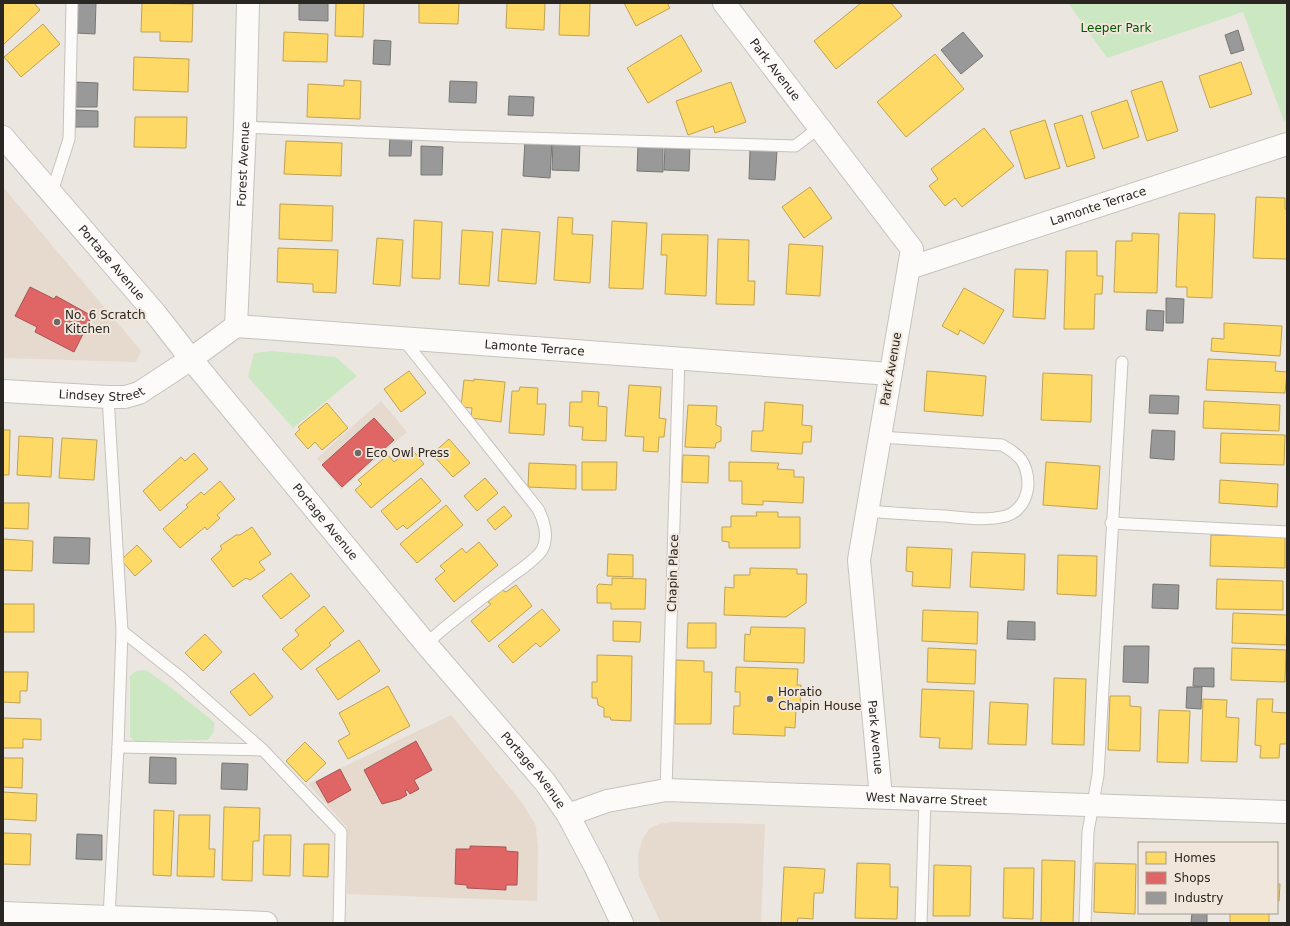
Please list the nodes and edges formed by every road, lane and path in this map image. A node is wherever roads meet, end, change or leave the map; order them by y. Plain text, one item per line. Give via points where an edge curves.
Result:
1 (72, 3) edge
2 (248, 3) edge
3 (724, 3) edge
4 (245, 126) junction
5 (819, 128) junction
6 (3, 137) edge
7 (1287, 144) edge
8 (52, 192) junction
9 (909, 268) junction
10 (236, 326) junction
11 (402, 337) junction
12 (679, 357) junction
13 (190, 359) junction
14 (1122, 362) dead end
15 (890, 374) junction
16 (3, 391) edge
17 (108, 397) junction
18 (880, 437) junction
19 (868, 511) junction
20 (1111, 523) junction
21 (1287, 532) edge
22 (122, 631) junction
23 (426, 644) junction
24 (118, 747) junction
25 (263, 750) junction
26 (666, 790) junction
27 (881, 797) junction
28 (925, 799) junction
29 (1093, 805) junction
30 (1287, 812) edge
31 (568, 815) junction
32 (3, 913) edge
33 (95, 919) edge
34 (250, 923) edge
35 (266, 923) edge
36 (339, 923) edge
37 (622, 923) edge
38 (921, 923) edge
39 (1085, 923) edge

1 - 8 lane via 69,139
2 - 4 street, Forest Avenue
3 - 5 street, Park Avenue
4 - 5 lane via 795,146
4 - 10 street, Forest Avenue
5 - 9 street, Park Avenue via 912,249
6 - 8 street, Portage Avenue
7 - 9 street, Lamonte Terrace
8 - 13 street, Portage Avenue
9 - 15 street, Park Avenue
10 - 11 street, Lamonte Terrace
10 - 13 street
11 - 12 street, Lamonte Terrace
11 - 23 lane via 538,509 543,517 546,533 542,550 526,565 450,622
12 - 15 street, Lamonte Terrace
12 - 26 lane, Chapin Place
13 - 17 street, Lindsey Street via 139,393 125,397
13 - 23 street, Portage Avenue
14 - 20 lane
15 - 18 street, Park Avenue
16 - 17 street, Lindsey Street
17 - 22 lane
18 - 19 street, Park Avenue
18 - 19 lane via 1002,445 1019,455 1026,470 1028,483 1026,495 1019,508 1006,516 976,518
19 - 27 street, Park Avenue via 859,560
20 - 21 lane
20 - 29 lane via 1098,775
22 - 24 lane
22 - 25 lane
23 - 31 street, Portage Avenue via 545,782
24 - 25 lane
24 - 33 lane
25 - 36 lane via 341,832
26 - 27 street, West Navarre Street
26 - 31 street, West Navarre Street via 607,801
27 - 28 street, West Navarre Street
28 - 29 street, West Navarre Street
28 - 38 lane
29 - 30 street, West Navarre Street
29 - 39 lane via 1088,832
31 - 37 street, Portage Avenue
32 - 33 street
33 - 34 street
34 - 35 street

